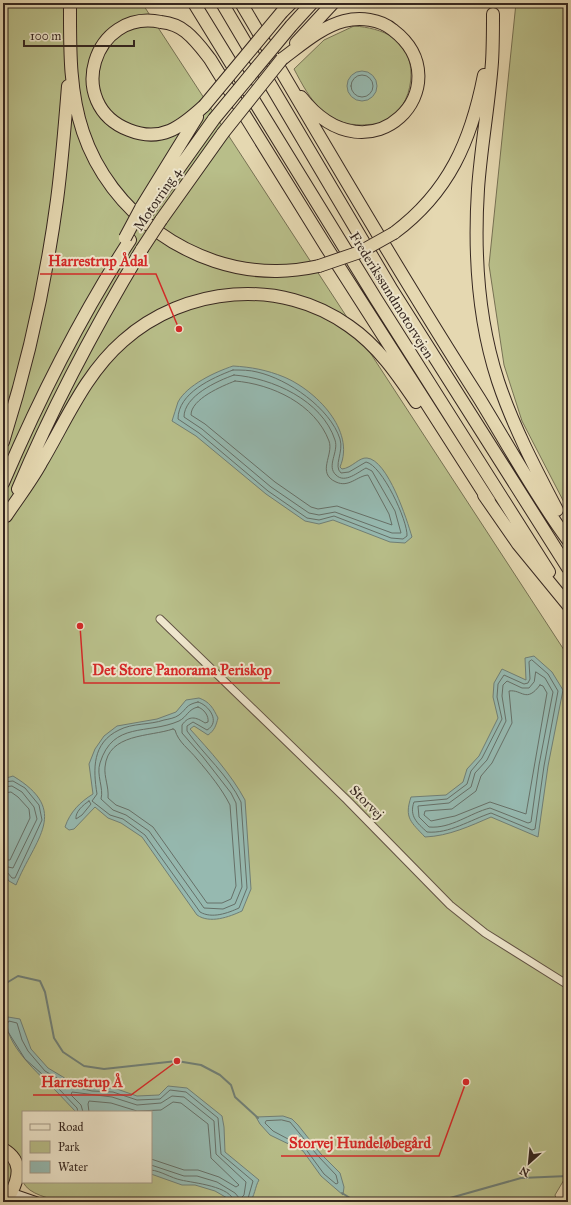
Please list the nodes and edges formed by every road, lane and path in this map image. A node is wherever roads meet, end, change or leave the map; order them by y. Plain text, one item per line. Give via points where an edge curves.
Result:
1 (70, 3) edge
2 (194, 3) edge
3 (222, 3) edge
4 (241, 3) edge
5 (312, 3) edge
6 (333, 3) edge
7 (287, 7) edge
8 (494, 8) edge
9 (300, 43) junction
10 (70, 56) junction
11 (283, 72) junction
12 (204, 106) junction
13 (144, 211) junction
14 (3, 442) edge
15 (3, 483) edge
16 (489, 501) junction
17 (5, 520) edge
18 (568, 531) edge
19 (568, 540) edge
20 (568, 568) edge
21 (568, 601) edge
22 (568, 606) edge
23 (160, 619) dead end
24 (568, 985) edge
25 (3, 1149) edge
26 (6, 1199) edge
27 (37, 1202) edge

1 - 10 highway
2 - 21 highway, Frederikssundmotorvejen via 376,299
3 - 20 highway, Frederikssundmotorvejen via 396,296
4 - 11 highway
5 - 13 highway, Motorring 4, bridge via 214,119
6 - 9 highway
7 - 12 highway, bridge
8 - 10 highway, bridge via 471,128 460,156 426,206 394,233 360,252 319,266 276,271 230,266 186,249 148,226 115,191 91,152 77,111
8 - 18 highway via 492,62 478,188 476,242 482,309 497,380 527,453
9 - 11 highway via 344,21 367,19 385,25 402,36 415,58 418,86 414,99 397,121 382,129 371,132 342,129 324,120 310,108
9 - 17 highway, Motorring 4, bridge via 282,59 223,133 142,249 107,306 66,382
10 - 14 highway via 57,199 47,268 28,355
11 - 19 highway via 305,114 428,319
12 - 13 highway
12 - 16 highway via 177,129 165,133 151,135 122,128 100,107 94,92 92,77 100,49 109,37 124,26 139,20 170,23 185,31 198,43
13 - 15 highway, Motorring 4 via 52,375
16 - 17 highway via 465,472 388,362 368,340 329,313 302,302 248,293 192,301 162,314 123,341 84,387 41,464
16 - 22 highway via 518,544
23 - 24 street, Storvej via 347,800 450,905 485,933
25 - 26 highway via 12,1157 18,1169 17,1181
26 - 27 street

